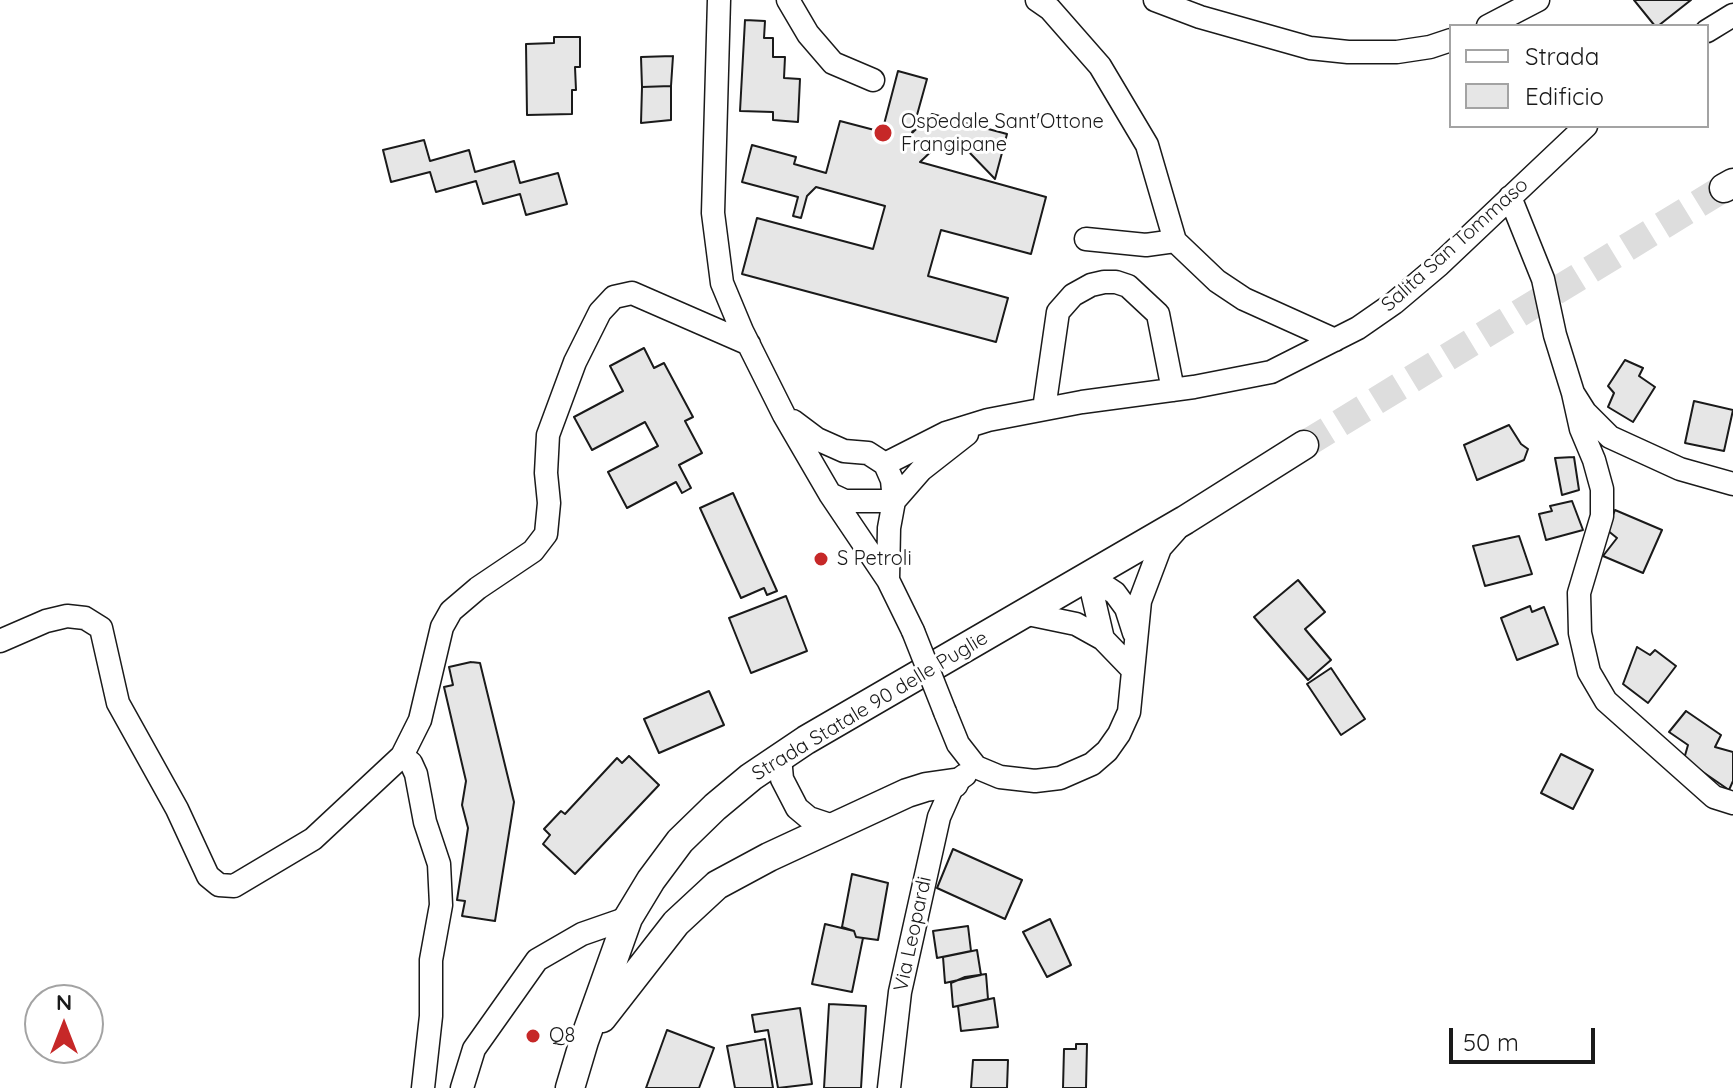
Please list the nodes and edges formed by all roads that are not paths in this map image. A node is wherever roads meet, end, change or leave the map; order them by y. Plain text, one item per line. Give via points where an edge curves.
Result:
1 (719, 0) edge
2 (788, 0) edge
3 (1037, 0) edge
4 (1155, 0) edge
5 (1538, 0) edge
6 (1733, 15) edge
7 (1493, 24) edge
8 (1709, 30) edge
9 (1449, 41) edge
10 (873, 80) dead end
11 (1584, 128) edge
12 (1510, 197) junction
13 (1086, 239) dead end
14 (1175, 241) junction
15 (1335, 340) junction
16 (749, 344) junction
17 (1173, 390) junction
18 (1573, 393) junction
19 (1044, 409) junction
20 (784, 415) junction
21 (988, 420) junction
22 (1304, 445) tunnel mouth
23 (844, 451) junction
24 (885, 464) junction
25 (1733, 484) edge
26 (830, 494) junction
27 (894, 501) junction
28 (1185, 520) junction
29 (1088, 575) junction
30 (888, 580) junction
31 (1023, 613) junction
32 (1135, 634) junction
33 (1103, 639) junction
34 (0, 641) edge
35 (1132, 669) junction
36 (402, 756) junction
37 (780, 757) junction
38 (965, 775) junction
39 (1733, 803) edge
40 (836, 827) junction
41 (628, 918) junction
42 (584, 1041) junction
43 (423, 1088) edge
44 (462, 1088) edge
45 (570, 1088) edge
46 (889, 1088) edge

1 - 16 street via 713,213 722,283
2 - 10 street via 833,63
3 - 14 street via 1100,66 1147,145
4 - 9 street via 1310,48 1397,52
5 - 7 street
6 - 8 street
11 - 12 street, Salita San Tommaso
12 - 15 street, Salita San Tommaso via 1394,303
12 - 18 street via 1543,279
13 - 14 street via 1146,245
14 - 15 street via 1244,299
15 - 17 street, Salita San Tommaso via 1271,372
16 - 20 street
16 - 36 street via 632,293 614,297 600,312 548,435 546,534 533,551 451,611 442,627 420,720
17 - 19 street, Salita San Tommaso
17 - 19 street via 1158,314 1128,286 1104,282 1073,295 1058,312
18 - 25 street via 1610,437 1680,469
18 - 39 street via 1602,489 1602,516 1579,593 1580,633 1589,672 1606,701 1714,797
19 - 21 street, Salita San Tommaso
20 - 23 street
20 - 26 street
21 - 24 street, Salita San Tommaso via 946,433
21 - 27 street, Salita San Tommaso via 921,470
22 - 28 main road, Strada Statale 90 delle Puglie
23 - 24 street via 868,453
23 - 26 street via 833,469
24 - 27 street
26 - 27 street via 845,501
26 - 30 street
27 - 30 street
28 - 29 main road, Strada Statale 90 delle Puglie
28 - 32 street via 1160,548 1145,582
29 - 31 main road, Strada Statale 90 delle Puglie
29 - 32 street via 1115,593
29 - 33 street
30 - 38 street, bridge via 958,744
31 - 33 street via 1076,624
31 - 37 main road, Strada Statale 90 delle Puglie
32 - 35 street
33 - 35 street
34 - 36 street via 67,616 85,618 101,628 118,703 208,876 219,885 234,886 313,839
35 - 38 street via 1129,712 1107,751 1092,764 1060,778 1035,781
36 - 43 street via 416,774 439,864 441,905 431,960
37 - 40 street via 782,779 797,808
37 - 41 main road, Strada Statale 90 delle Puglie via 680,841
38 - 40 main road via 907,793
38 - 46 street, Via Leopardi via 939,817 900,992
40 - 42 main road via 717,885 676,923
41 - 42 main road, Strada Statale 90 delle Puglie
41 - 44 street via 582,934 537,960 474,1049
42 - 45 main road, Strada Statale 90 delle Puglie

